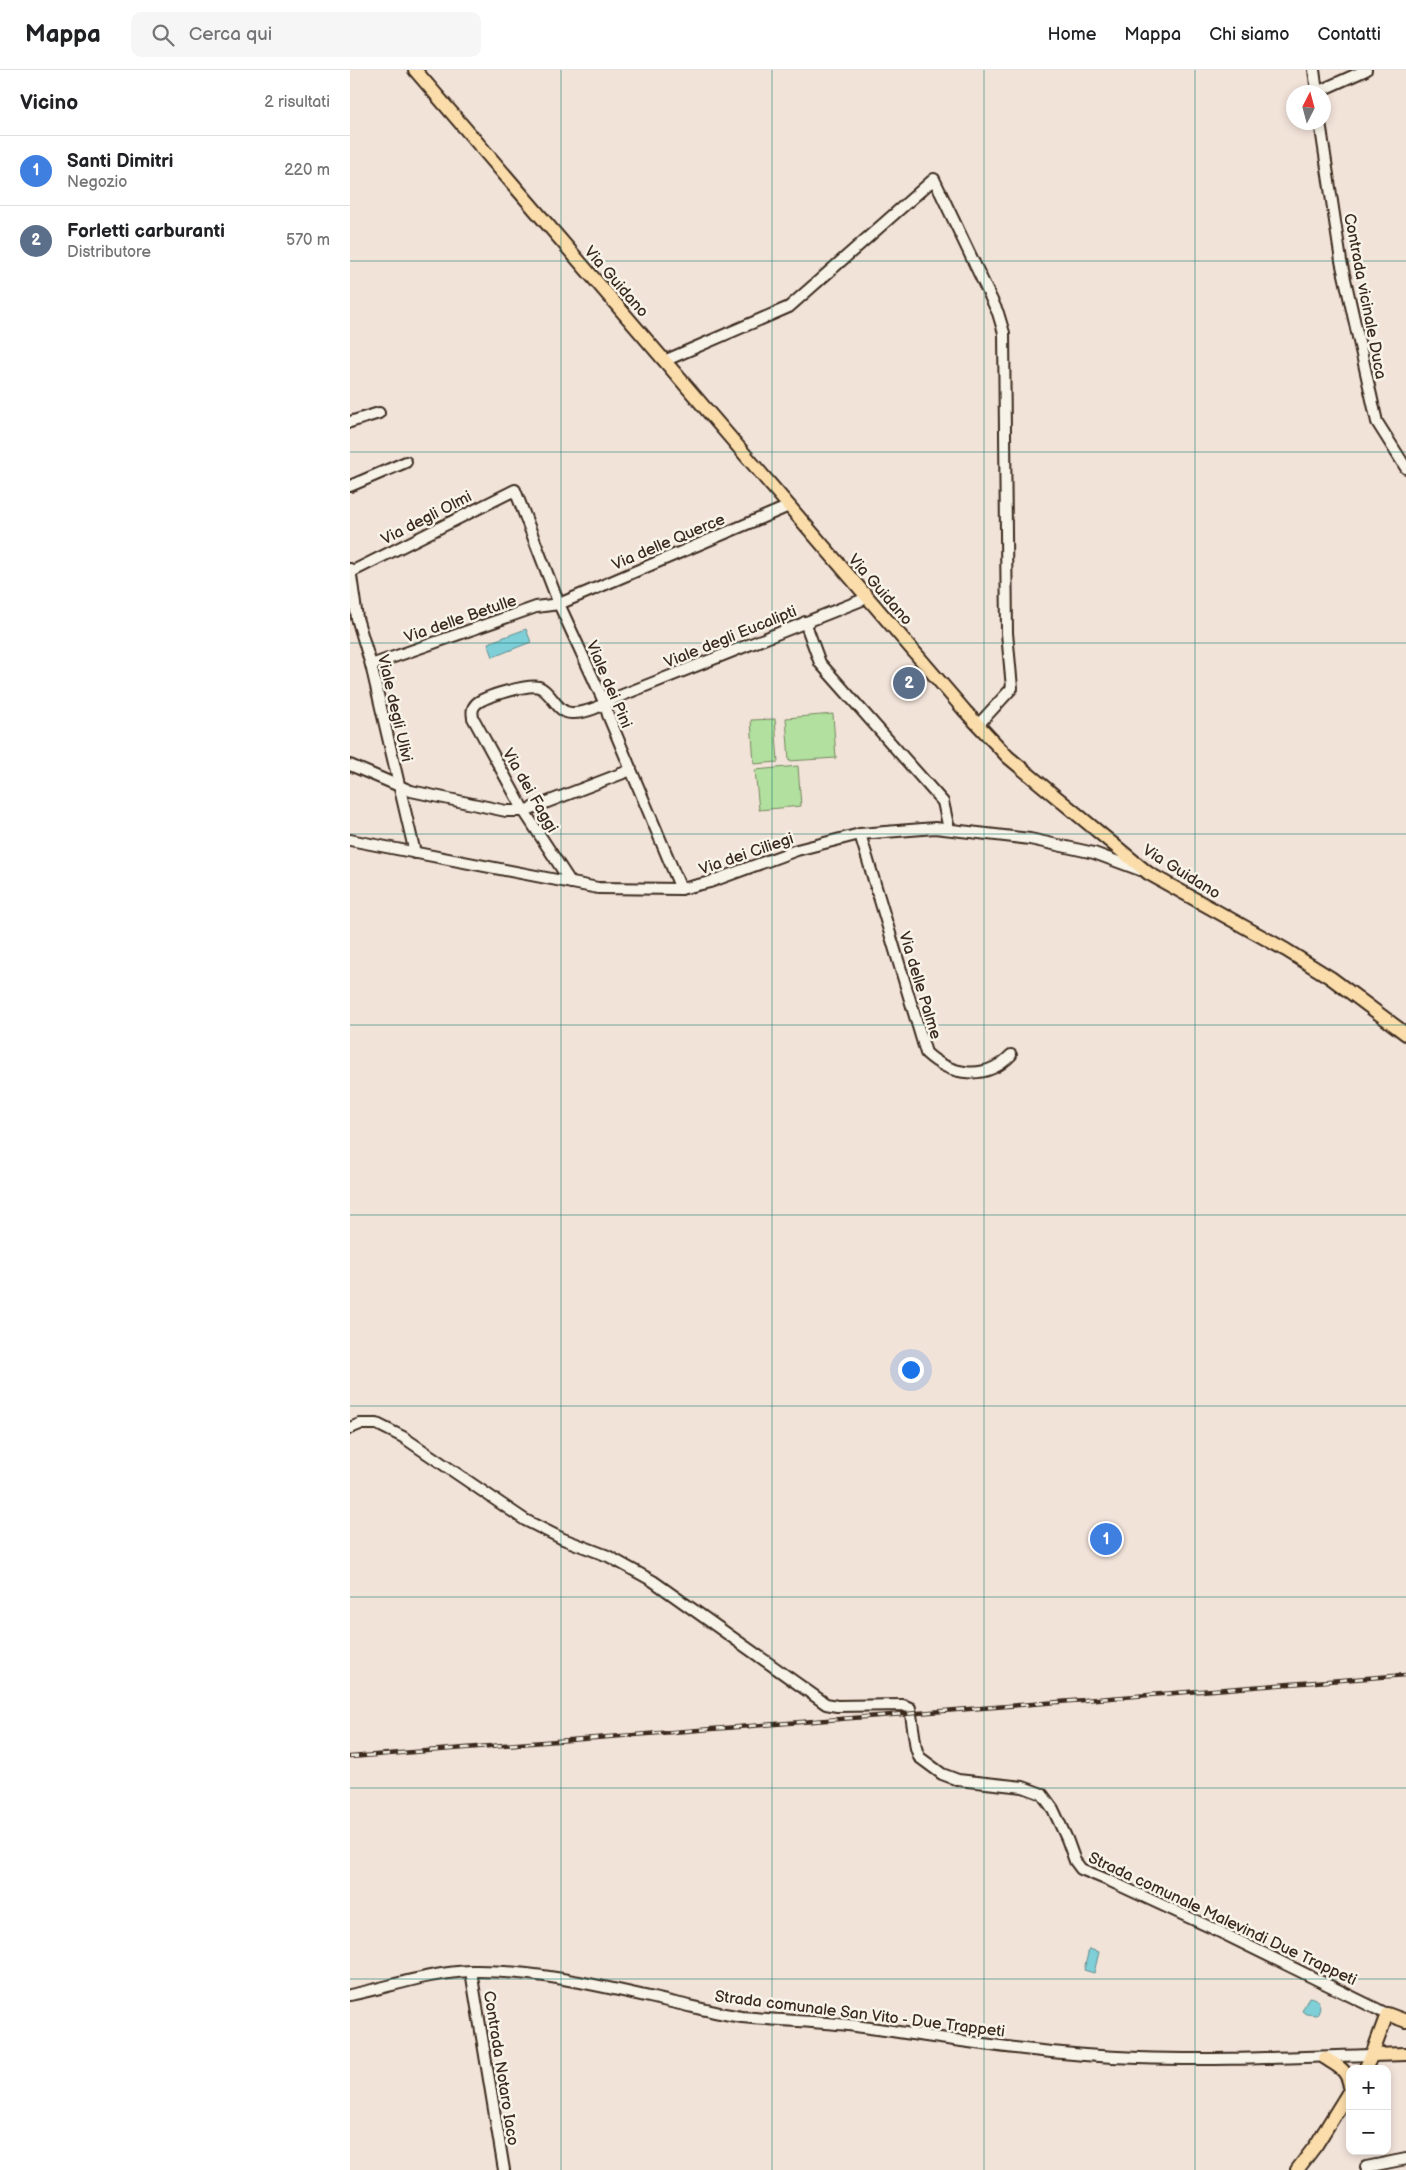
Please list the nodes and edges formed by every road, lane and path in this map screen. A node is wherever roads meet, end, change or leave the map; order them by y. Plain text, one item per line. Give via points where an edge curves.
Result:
1 (415, 70) edge
2 (1314, 70) edge
3 (1366, 70) edge
4 (1316, 85) edge
5 (1331, 86) edge
6 (1321, 130) edge
7 (664, 361) junction
8 (379, 413) dead end
9 (350, 422) edge
10 (406, 462) dead end
11 (1406, 468) edge
12 (350, 486) edge
13 (515, 490) joint
14 (789, 506) junction
15 (350, 571) edge
16 (867, 598) junction
17 (559, 604) junction
18 (353, 616) edge
19 (806, 622) junction
20 (371, 665) junction
21 (606, 704) junction
22 (472, 709) joint
23 (978, 726) junction
24 (350, 765) edge
25 (631, 770) junction
26 (398, 786) junction
27 (524, 811) junction
28 (949, 829) junction
29 (860, 834) junction
30 (350, 840) edge
31 (415, 853) junction
32 (1148, 873) junction
33 (571, 883) junction
34 (681, 889) junction
35 (1406, 1034) edge
36 (1011, 1055) dead end
37 (350, 1428) edge
38 (471, 1971) junction
39 (350, 1995) edge
40 (1387, 2014) junction
41 (1406, 2022) edge
42 (1406, 2054) edge
43 (1368, 2055) junction
44 (1325, 2058) junction
45 (1359, 2065) edge
46 (1366, 2065) edge
47 (1346, 2073) edge
48 (1346, 2095) edge
49 (1406, 2159) edge
50 (1366, 2168) edge
51 (504, 2170) edge
52 (1297, 2170) edge

1 - 7 main road, Via Guidano
2 - 4 street
3 - 5 street
6 - 11 street, Contrada vicinale Duca via 1341,261 1376,419
7 - 14 main road, Via Guidano
7 - 23 street via 789,307 934,179 995,306 1004,333 1007,633 1012,688
8 - 9 street
10 - 12 street
13 - 15 street, Via degli Olmi
13 - 17 street, Viale dei Pini
14 - 16 main road, Via Guidano
14 - 17 street, Via delle Querce
15 - 18 street, Viale degli Ulivi
16 - 19 street, Viale degli Eucalipti
16 - 23 main road, Via Guidano
17 - 20 street, Via delle Betulle via 536,608
17 - 21 street, Viale dei Pini
18 - 20 street, Viale degli Ulivi
19 - 21 street, Viale degli Eucalipti
19 - 28 street via 820,663 943,802
20 - 26 street, Viale degli Ulivi
21 - 22 street, Viale degli Eucalipti via 570,714 540,687 530,686 486,698
21 - 25 street, Viale dei Pini
22 - 27 street, Via dei Faggi via 473,718
23 - 32 main road, Via Guidano via 1008,757
24 - 26 street
25 - 27 street
25 - 34 street, Viale dei Pini
26 - 27 street via 411,792 506,811
26 - 31 street, Viale degli Ulivi
27 - 33 street, Via dei Faggi
28 - 29 street, Via dei Ciliegi
28 - 32 street, Via dei Ciliegi via 1030,839 1085,851
29 - 34 street, Via dei Ciliegi via 797,850 710,882
29 - 36 street, Via delle Palme via 926,1052 949,1068 964,1073 994,1069
30 - 31 street, Via dei Ciliegi
31 - 33 street, Via dei Ciliegi
32 - 35 main road, Via Guidano via 1331,978
33 - 34 street, Via dei Ciliegi via 598,888
37 - 40 street, Strada comunale Malevindi Due Trappeti via 377,1424 403,1437 525,1520 608,1556 653,1581 826,1704 903,1705 910,1708 920,1757 942,1774 958,1780 1023,1787 1042,1794 1053,1809 1080,1869 1222,1933
38 - 39 street, Strada comunale San Vito - Due Trappeti via 441,1972
38 - 44 street, Strada comunale San Vito - Due Trappeti via 505,1971 552,1978 739,2016 853,2026 1079,2054 1139,2058
38 - 51 street, Contrada Notaro Iaco
40 - 41 main road
40 - 43 main road
42 - 43 main road
43 - 44 street, Strada comunale San Vito - Due Trappeti
43 - 45 main road
43 - 46 main road
44 - 47 main road
48 - 52 main road
49 - 50 street

